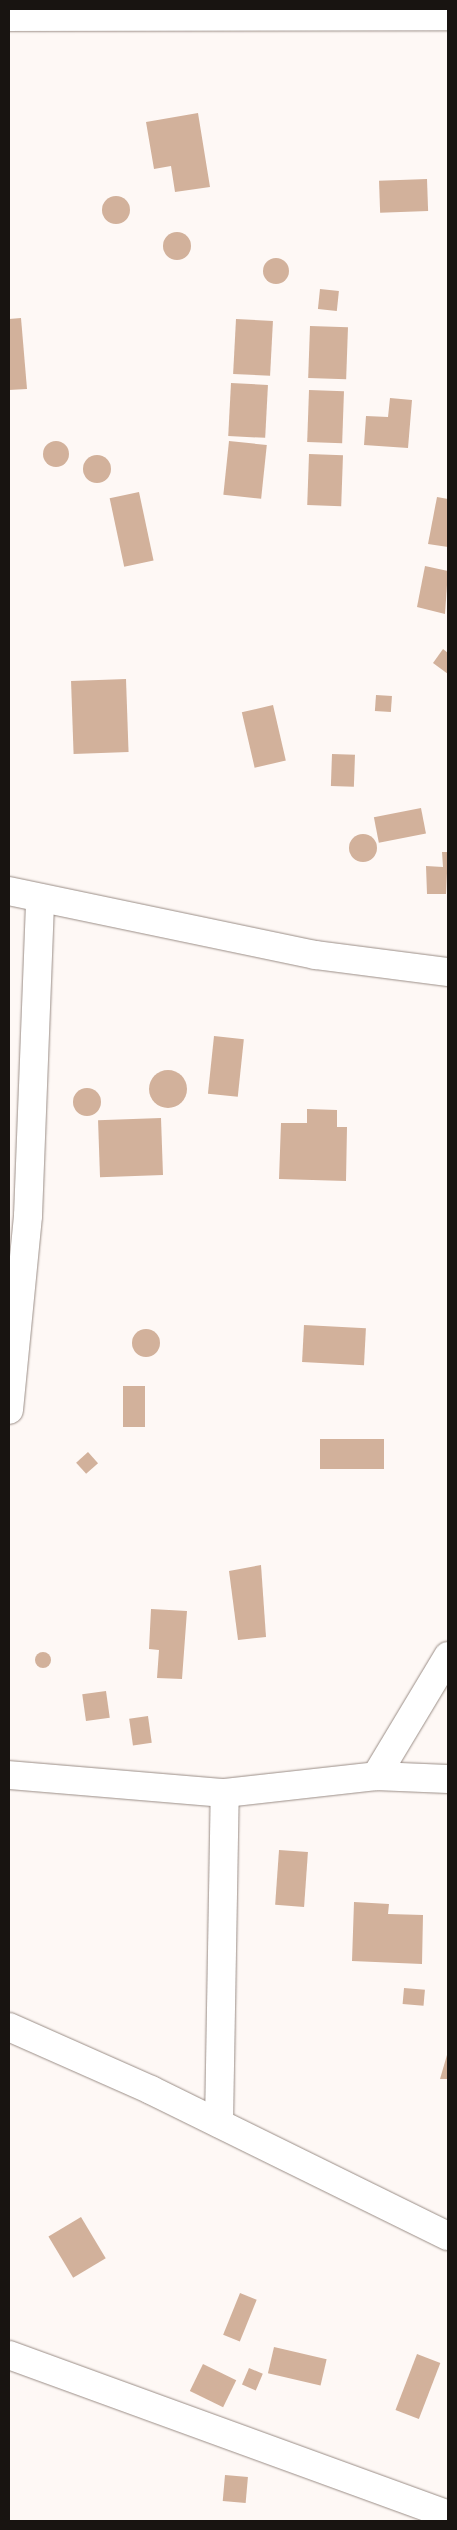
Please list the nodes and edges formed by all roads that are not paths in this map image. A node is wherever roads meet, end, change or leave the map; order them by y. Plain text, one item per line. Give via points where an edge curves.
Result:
1 (448, 16) edge
2 (9, 17) edge
3 (9, 891) edge
4 (40, 898) junction
5 (448, 972) edge
6 (9, 1410) edge
7 (448, 1656) edge
8 (9, 1775) edge
9 (376, 1776) junction
10 (448, 1779) edge
11 (225, 1793) junction
12 (9, 2027) edge
13 (219, 2123) junction
14 (448, 2236) edge
15 (9, 2355) edge
16 (448, 2515) edge

1 - 2 street
3 - 4 street
4 - 5 street via 315,955
4 - 6 street via 28,1216
7 - 9 street
8 - 11 street
9 - 10 street
9 - 11 street
11 - 13 street
12 - 13 street
13 - 14 street
15 - 16 street

